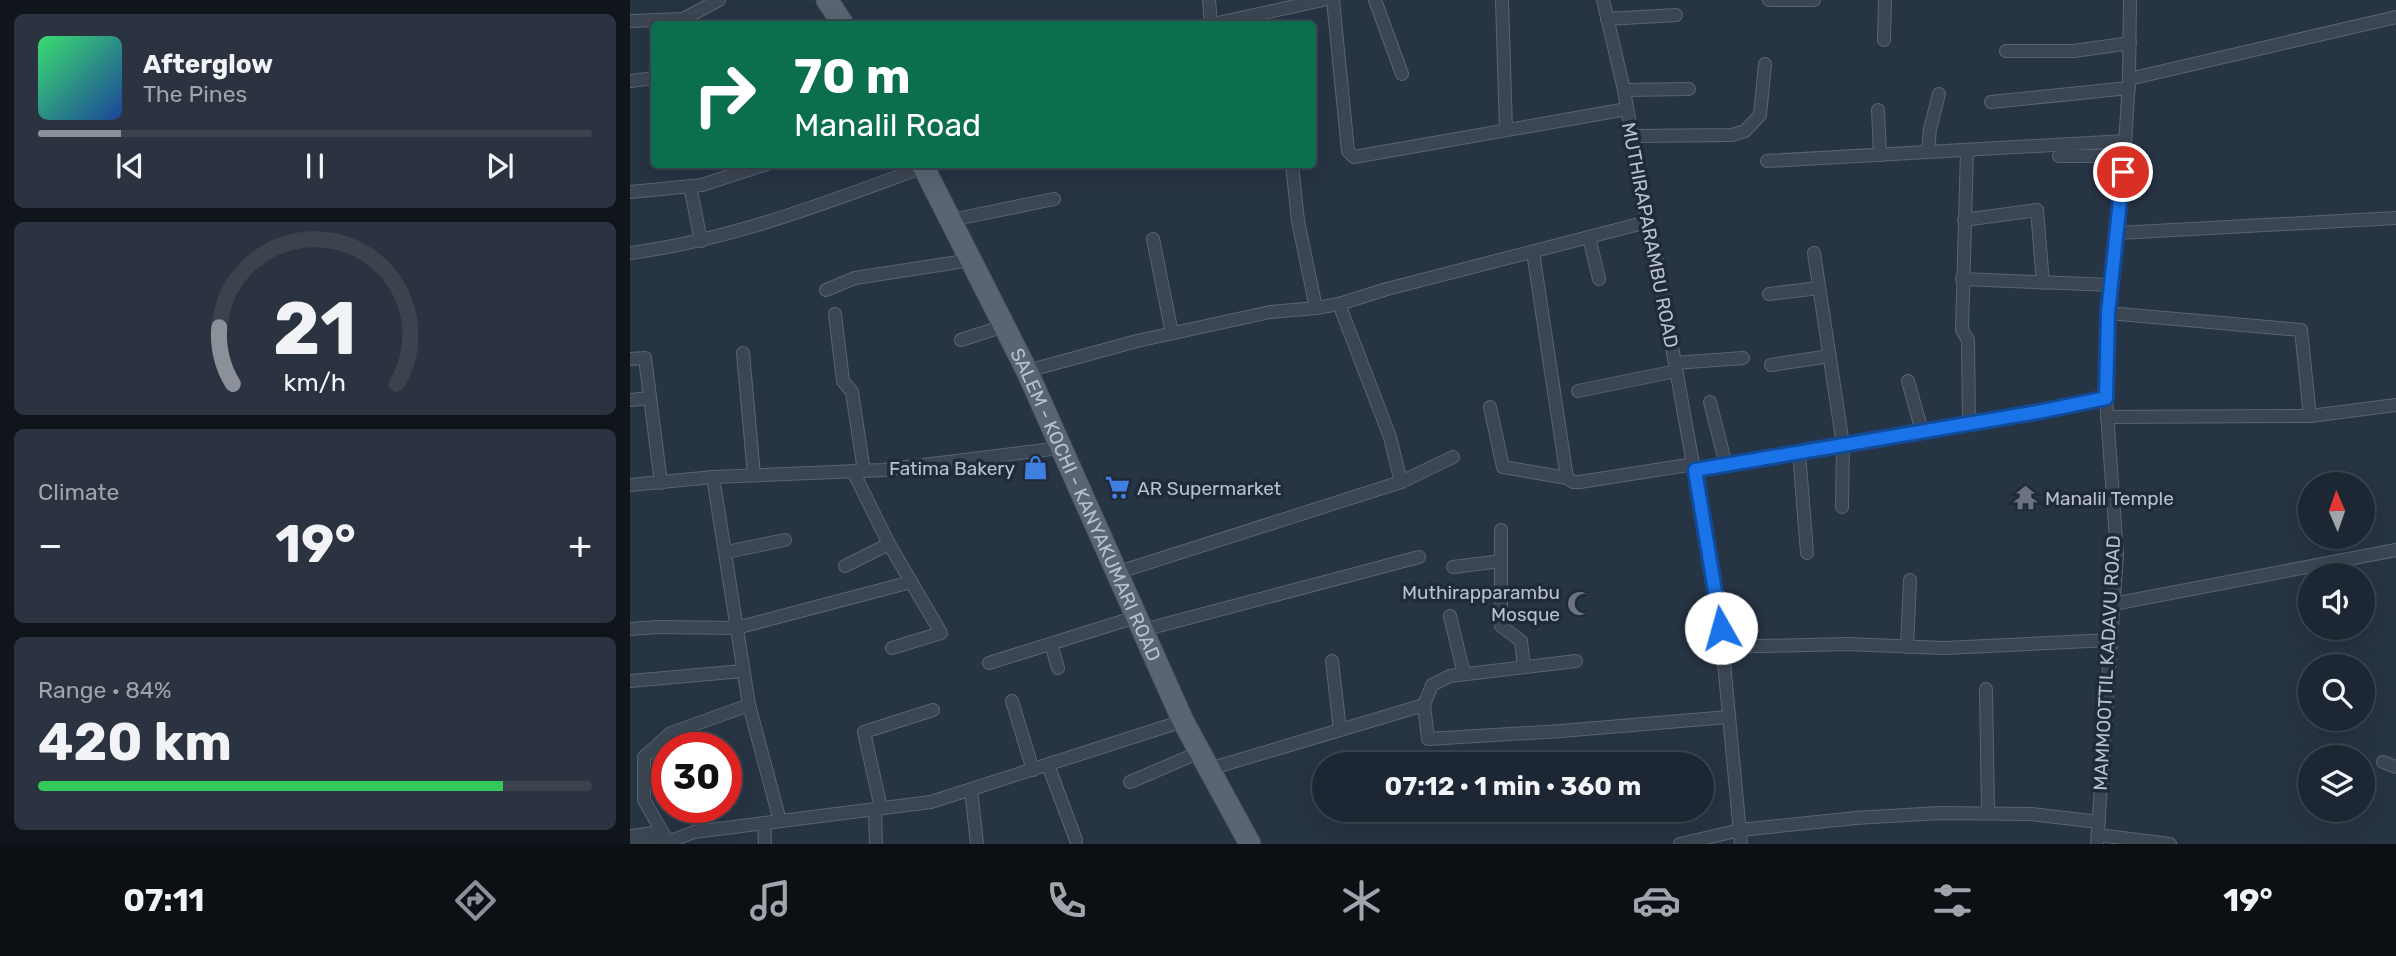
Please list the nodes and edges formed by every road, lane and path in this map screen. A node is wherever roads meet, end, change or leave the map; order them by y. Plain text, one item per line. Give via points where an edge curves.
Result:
1 (719, 0) edge
2 (827, 0) edge
3 (1209, 0) edge
4 (1323, 0) edge
5 (1333, 0) edge
6 (1375, 0) edge
7 (1502, 0) edge
8 (1603, 0) edge
9 (1769, 0) edge
10 (1814, 0) edge
11 (1885, 0) edge
12 (2130, 0) edge
13 (1676, 15) dead end
14 (2396, 17) edge
15 (1607, 19) junction
16 (630, 21) edge
17 (651, 21) edge
18 (688, 21) edge
19 (841, 21) edge
20 (1212, 21) edge
21 (1226, 21) edge
22 (1884, 40) dead end
23 (2130, 43) junction
24 (2006, 51) dead end
25 (1765, 64) dead end
26 (1402, 74) dead end
27 (651, 78) edge
28 (630, 81) edge
29 (2129, 84) junction
30 (1689, 89) dead end
31 (1624, 90) junction
32 (1939, 94) dead end
33 (1991, 102) dead end
34 (1627, 109) junction
35 (1878, 110) dead end
36 (1506, 130) junction
37 (1632, 136) junction
38 (2125, 141) junction
39 (1968, 150) junction
40 (1928, 151) junction
41 (1880, 155) junction
42 (2059, 156) dead end
43 (2124, 156) junction
44 (1767, 161) dead end
45 (918, 168) edge
46 (924, 168) edge
47 (1292, 168) edge
48 (731, 170) edge
49 (691, 186) junction
50 (630, 192) edge
51 (1054, 199) dead end
52 (2396, 218) edge
53 (951, 220) junction
54 (1964, 220) junction
55 (1647, 222) junction
56 (2118, 233) junction
57 (1589, 237) junction
58 (1153, 239) dead end
59 (701, 241) junction
60 (1533, 252) junction
61 (630, 253) edge
62 (1814, 253) dead end
63 (971, 260) junction
64 (1600, 279) dead end
65 (1962, 279) junction
66 (2043, 283) junction
67 (2111, 285) junction
68 (1819, 288) junction
69 (826, 290) dead end
70 (1769, 294) dead end
71 (1339, 304) junction
72 (1316, 309) junction
73 (2108, 313) junction
74 (835, 314) dead end
75 (1004, 326) junction
76 (1172, 333) junction
77 (961, 340) dead end
78 (743, 353) dead end
79 (1830, 356) junction
80 (1743, 358) dead end
81 (630, 359) edge
82 (1771, 365) dead end
83 (1675, 367) junction
84 (1027, 371) junction
85 (1908, 381) dead end
86 (1578, 391) dead end
87 (650, 398) junction
88 (630, 400) edge
89 (2100, 400) junction
90 (1710, 402) dead end
91 (2396, 405) edge
92 (1490, 407) dead end
93 (2310, 416) junction
94 (2107, 417) junction
95 (1969, 423) junction
96 (1922, 431) junction
97 (1843, 445) junction
98 (1060, 448) junction
99 (1800, 452) junction
100 (1453, 457) dead end
101 (1726, 465) junction
102 (1694, 467) junction
103 (859, 471) junction
104 (754, 475) junction
105 (713, 477) junction
106 (1567, 478) junction
107 (1401, 482) junction
108 (661, 483) junction
109 (630, 485) edge
110 (1842, 507) dead end
111 (1502, 530) dead end
112 (785, 540) dead end
113 (890, 544) junction
114 (2396, 550) edge
115 (726, 552) junction
116 (1807, 553) dead end
117 (1419, 557) dead end
118 (1501, 561) junction
119 (845, 566) dead end
120 (1453, 567) dead end
121 (1116, 573) junction
122 (1910, 580) dead end
123 (911, 582) junction
124 (2113, 604) junction
125 (1450, 616) dead end
126 (1139, 624) junction
127 (736, 628) junction
128 (630, 629) edge
129 (2111, 640) junction
130 (1051, 644) junction
131 (1722, 647) junction
132 (1907, 647) junction
133 (892, 648) dead end
134 (1332, 661) dead end
135 (1576, 661) dead end
136 (989, 663) dead end
137 (1524, 667) junction
138 (1058, 668) dead end
139 (743, 671) junction
140 (1464, 674) junction
141 (630, 681) edge
142 (1986, 689) dead end
143 (1012, 701) dead end
144 (749, 705) junction
145 (1424, 705) junction
146 (933, 710) dead end
147 (1727, 717) junction
148 (1183, 721) junction
149 (1340, 730) junction
150 (1205, 761) junction
151 (2383, 762) dead end
152 (1048, 765) junction
153 (2396, 767) edge
154 (1032, 770) junction
155 (1130, 782) dead end
156 (971, 790) junction
157 (878, 809) junction
158 (1988, 812) junction
159 (780, 821) junction
160 (764, 822) junction
161 (1740, 830) junction
162 (2098, 834) edge
163 (630, 836) edge
164 (666, 839) edge
165 (1076, 839) dead end
166 (635, 844) edge
167 (765, 844) edge
168 (876, 844) edge
169 (977, 844) edge
170 (1250, 844) edge
171 (1680, 844) edge
172 (1741, 844) edge
173 (2170, 844) edge

1 - 18 street
2 - 19 main road
3 - 20 street
4 - 21 street
5 - 36 street via 1348,151 1354,157
6 - 26 street
7 - 36 street
8 - 15 street, MUTHIRAPARAMBU ROAD
9 - 10 street
11 - 22 street
12 - 23 street, MAMMOOTTIL KADAVU ROAD
13 - 15 street
14 - 29 street
15 - 31 street, MUTHIRAPARAMBU ROAD
16 - 17 street
23 - 24 street via 2074,51
23 - 29 street, MAMMOOTTIL KADAVU ROAD
25 - 37 street via 1760,115 1745,131
27 - 28 street
29 - 33 street
29 - 38 street, MAMMOOTTIL KADAVU ROAD
30 - 31 street
31 - 34 street, MUTHIRAPARAMBU ROAD
32 - 40 street
34 - 36 street
34 - 37 street, MUTHIRAPARAMBU ROAD
35 - 41 street
37 - 55 street, MUTHIRAPARAMBU ROAD
38 - 39 street
38 - 43 street, MAMMOOTTIL KADAVU ROAD
39 - 40 street
39 - 54 street
40 - 41 street
41 - 44 street
42 - 43 street
43 - 56 street, MAMMOOTTIL KADAVU ROAD
45 - 59 street via 786,217
46 - 53 main road, SALEM - KOCHI - KANYAKUMARI ROAD
47 - 72 street
48 - 49 street
49 - 50 street
49 - 59 street
51 - 53 street
52 - 56 street
53 - 63 main road, SALEM - KOCHI - KANYAKUMARI ROAD
54 - 65 street
54 - 66 street via 2036,210
55 - 57 street
55 - 83 street, MUTHIRAPARAMBU ROAD
56 - 67 street, MAMMOOTTIL KADAVU ROAD
57 - 60 street
57 - 64 street
58 - 76 street
59 - 61 street
60 - 71 street
60 - 106 street
62 - 68 street
63 - 69 street via 855,278
63 - 75 main road, SALEM - KOCHI - KANYAKUMARI ROAD
65 - 66 street
65 - 95 street
66 - 67 street
67 - 73 street, MAMMOOTTIL KADAVU ROAD
68 - 70 street
68 - 79 street
71 - 72 street
71 - 107 street via 1390,437
72 - 76 street via 1270,312
73 - 89 street, MAMMOOTTIL KADAVU ROAD
73 - 93 street via 2301,330
74 - 103 street via 843,381 852,391
75 - 77 street
75 - 84 main road, SALEM - KOCHI - KANYAKUMARI ROAD
76 - 84 street
78 - 104 street
79 - 82 street
79 - 97 street
80 - 83 street
81 - 87 street via 645,358
83 - 86 street
83 - 102 street, MUTHIRAPARAMBU ROAD
84 - 98 main road, SALEM - KOCHI - KANYAKUMARI ROAD
85 - 96 street
87 - 88 street
87 - 108 street
89 - 94 street, MAMMOOTTIL KADAVU ROAD
89 - 95 street
90 - 101 street
91 - 93 street
92 - 106 street via 1503,467
93 - 94 street
94 - 124 street, MAMMOOTTIL KADAVU ROAD via 2117,554
95 - 96 street
96 - 97 street
97 - 99 street
97 - 110 street
98 - 103 street
98 - 121 main road, SALEM - KOCHI - KANYAKUMARI ROAD
99 - 101 street
99 - 116 street
100 - 107 street
101 - 102 street
102 - 106 street via 1580,482
102 - 131 street, MUTHIRAPARAMBU ROAD
103 - 104 street
103 - 113 street
104 - 105 street
105 - 108 street
105 - 115 street
107 - 121 street
108 - 109 street
111 - 118 street
112 - 115 street
113 - 119 street
113 - 123 street
114 - 124 street
115 - 127 street
117 - 126 street
118 - 120 street
118 - 137 street via 1502,626 1521,641
121 - 126 main road, SALEM - KOCHI - KANYAKUMARI ROAD
122 - 132 street
123 - 127 street
123 - 133 street via 940,633
124 - 129 street, MAMMOOTTIL KADAVU ROAD
125 - 140 street
126 - 130 street
126 - 148 main road, SALEM - KOCHI - KANYAKUMARI ROAD
127 - 128 street
127 - 139 street
129 - 132 street
129 - 162 street, MAMMOOTTIL KADAVU ROAD
130 - 136 street
130 - 138 street
131 - 132 street
131 - 147 street, MUTHIRAPARAMBU ROAD
134 - 149 street
135 - 137 street
137 - 140 street
139 - 141 street
139 - 144 street
140 - 145 street via 1432,685
142 - 158 street
143 - 154 street
144 - 159 street
144 - 164 street via 671,733 644,757 644,800
145 - 147 street via 1428,740
145 - 149 street
146 - 157 street via 864,732
147 - 161 street, MUTHIRAPARAMBU ROAD
148 - 150 main road, SALEM - KOCHI - KANYAKUMARI ROAD
148 - 152 street
149 - 150 street
150 - 155 street
150 - 170 main road, SALEM - KOCHI - KANYAKUMARI ROAD
151 - 153 street
152 - 154 street
152 - 165 street
154 - 156 street
156 - 157 street via 931,802
156 - 169 street
157 - 159 street
157 - 168 street
158 - 161 street via 1856,818
158 - 162 street via 2031,814
159 - 160 street
160 - 164 street
160 - 167 street
161 - 171 street
161 - 172 street, MUTHIRAPARAMBU ROAD
162 - 173 street
163 - 164 street
164 - 166 street

